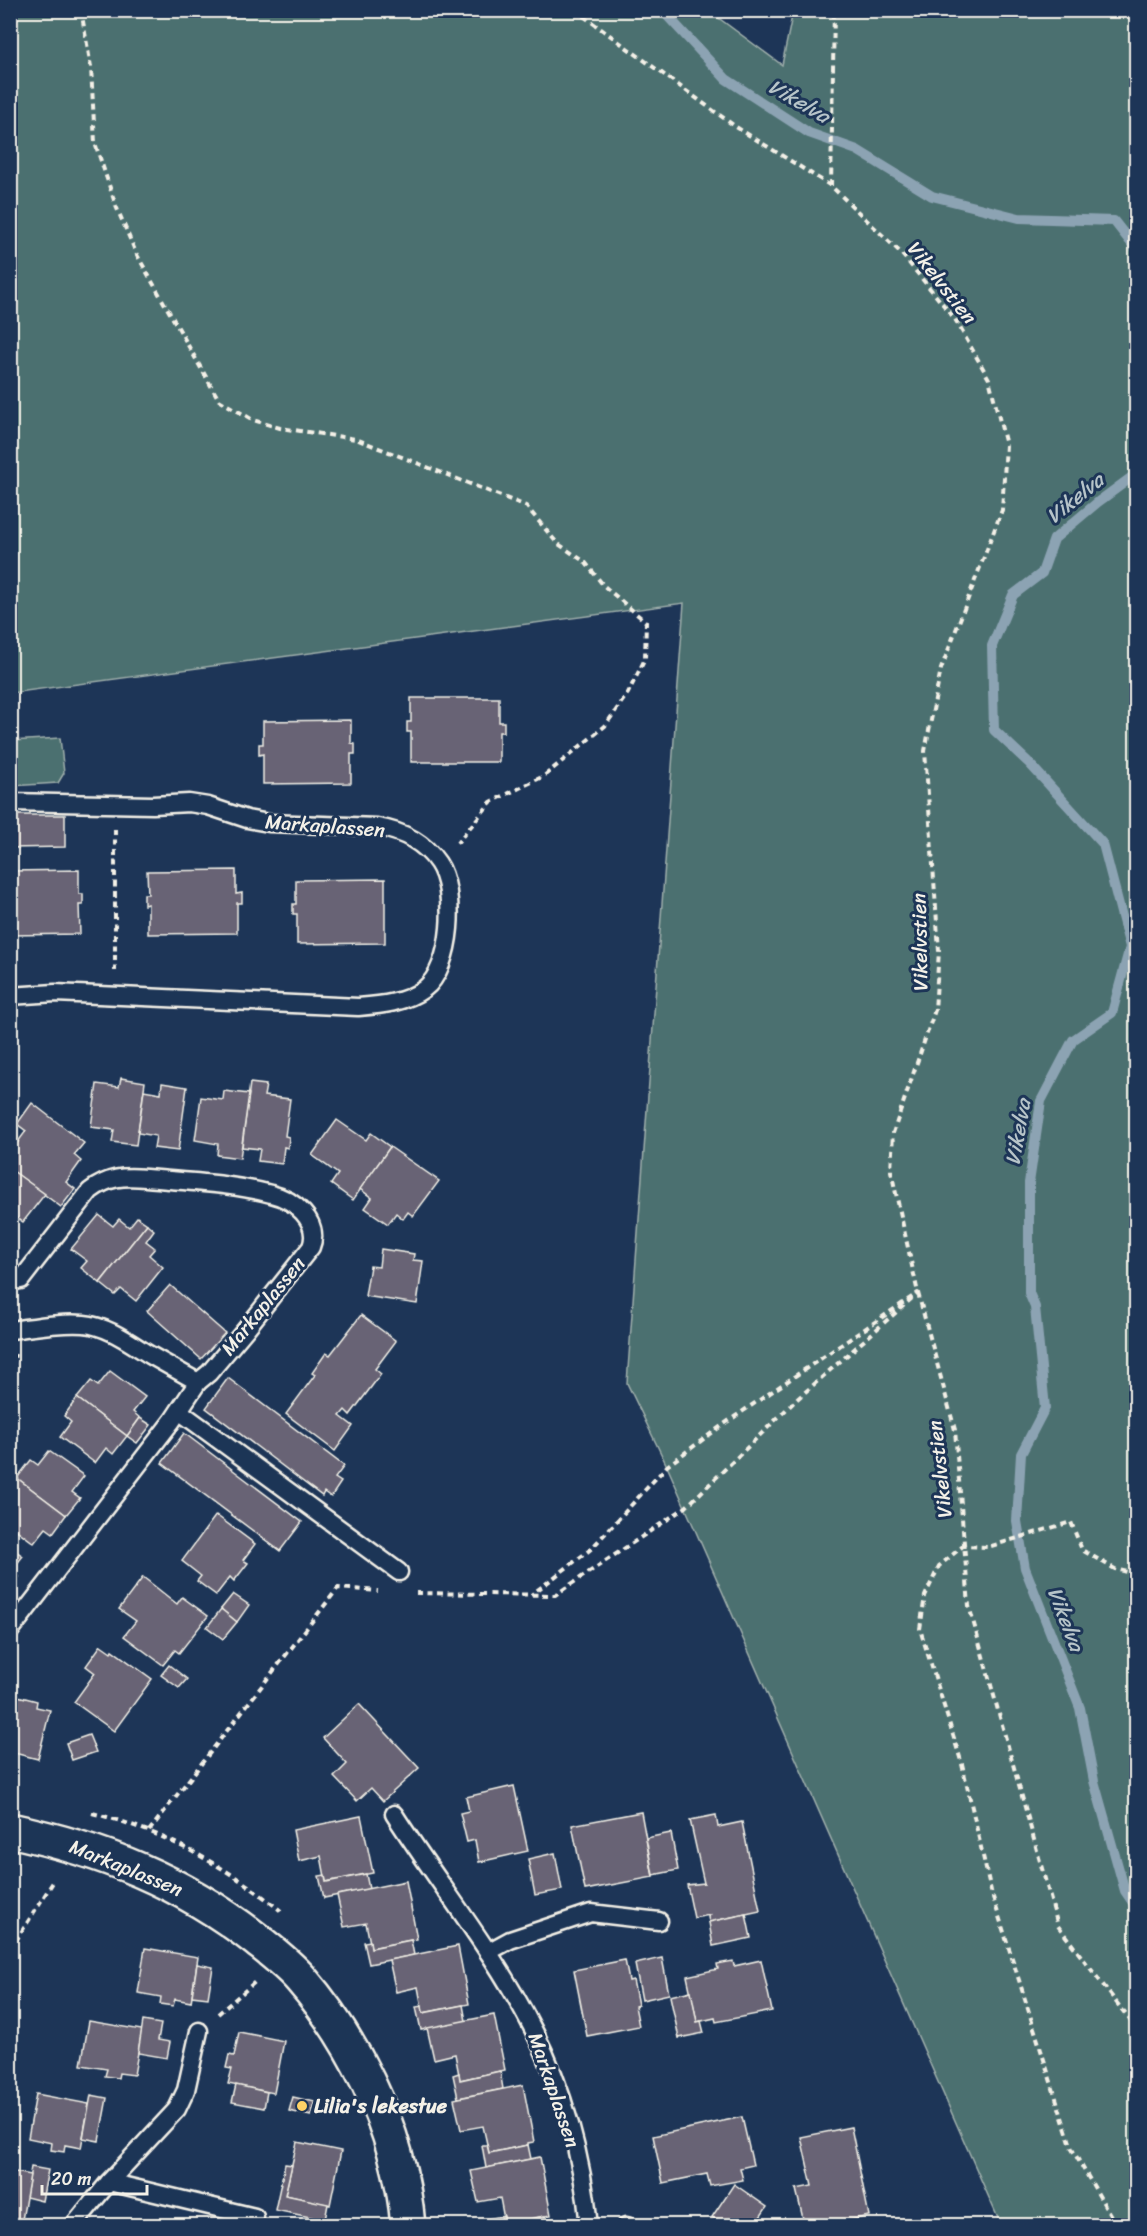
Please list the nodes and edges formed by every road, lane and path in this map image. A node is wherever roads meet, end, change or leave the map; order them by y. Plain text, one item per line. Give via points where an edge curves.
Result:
1 (81, 10) edge
2 (575, 10) edge
3 (834, 10) edge
4 (831, 186) junction
5 (10, 802) edge
6 (115, 804) junction
7 (439, 864) junction
8 (10, 996) edge
9 (116, 996) junction
10 (10, 1282) edge
11 (918, 1293) junction
12 (10, 1330) edge
13 (198, 1382) junction
14 (179, 1411) junction
15 (963, 1546) junction
16 (399, 1572) dead end
17 (1137, 1574) edge
18 (389, 1592) dead end
19 (411, 1593) dead end
20 (531, 1595) junction
21 (10, 1631) edge
22 (394, 1814) dead end
23 (10, 1830) edge
24 (149, 1831) dead end
25 (55, 1880) dead end
26 (659, 1921) dead end
27 (10, 1950) edge
28 (488, 1952) junction
29 (278, 1957) junction
30 (1137, 2028) edge
31 (199, 2031) joint
32 (109, 2182) junction
33 (255, 2217) dead end
34 (73, 2226) edge
35 (408, 2226) edge
36 (589, 2226) edge
37 (1114, 2226) edge

1 - 7 path via 91,68 95,143 116,206 136,253 219,400 253,420 280,428 356,439 526,506 557,543 585,562 604,586 646,622 645,659 605,726 544,776 491,801
2 - 4 path, Vikelvstien via 736,127
3 - 4 path
4 - 11 path, Vikelvstien via 900,252 955,319 988,379 1006,446 1002,510 941,669 925,751 939,951 935,1010 892,1133 891,1171
5 - 6 lane, Markaplassen
6 - 7 lane, Markaplassen via 189,803 269,824 391,829 417,841
6 - 9 path
7 - 9 lane, Markaplassen via 449,910 444,960 424,988 400,1001 358,1007
8 - 9 lane, Markaplassen
10 - 13 lane, Markaplassen via 21,1280 90,1191 108,1180 130,1176 250,1189 286,1200 308,1219 314,1240 311,1247 239,1338
11 - 15 path, Vikelvstien via 955,1430
11 - 20 path via 667,1466 591,1549
11 - 20 path via 795,1401 686,1507 555,1595
12 - 13 lane via 85,1324 133,1343
13 - 14 lane, Markaplassen
14 - 16 lane
14 - 21 lane, Markaplassen
15 - 17 path via 988,1547 1071,1522 1082,1550 1115,1569
15 - 30 path, Vikelvstien via 969,1606 1058,1926
15 - 37 path via 939,1566 925,1596 920,1629 962,1764 990,1891 1072,2149
18 - 24 path via 338,1588
19 - 20 path
22 - 28 lane, Markaplassen
23 - 29 street, Markaplassen via 55,1840 176,1886 225,1915
25 - 27 path
26 - 28 lane via 591,1913 510,1940
28 - 36 lane, Markaplassen via 546,2056 576,2150
29 - 31 path
29 - 35 street, Markaplassen via 301,1978 358,2062 387,2126 401,2178
31 - 32 lane via 186,2090 177,2109
32 - 33 lane
32 - 34 lane

